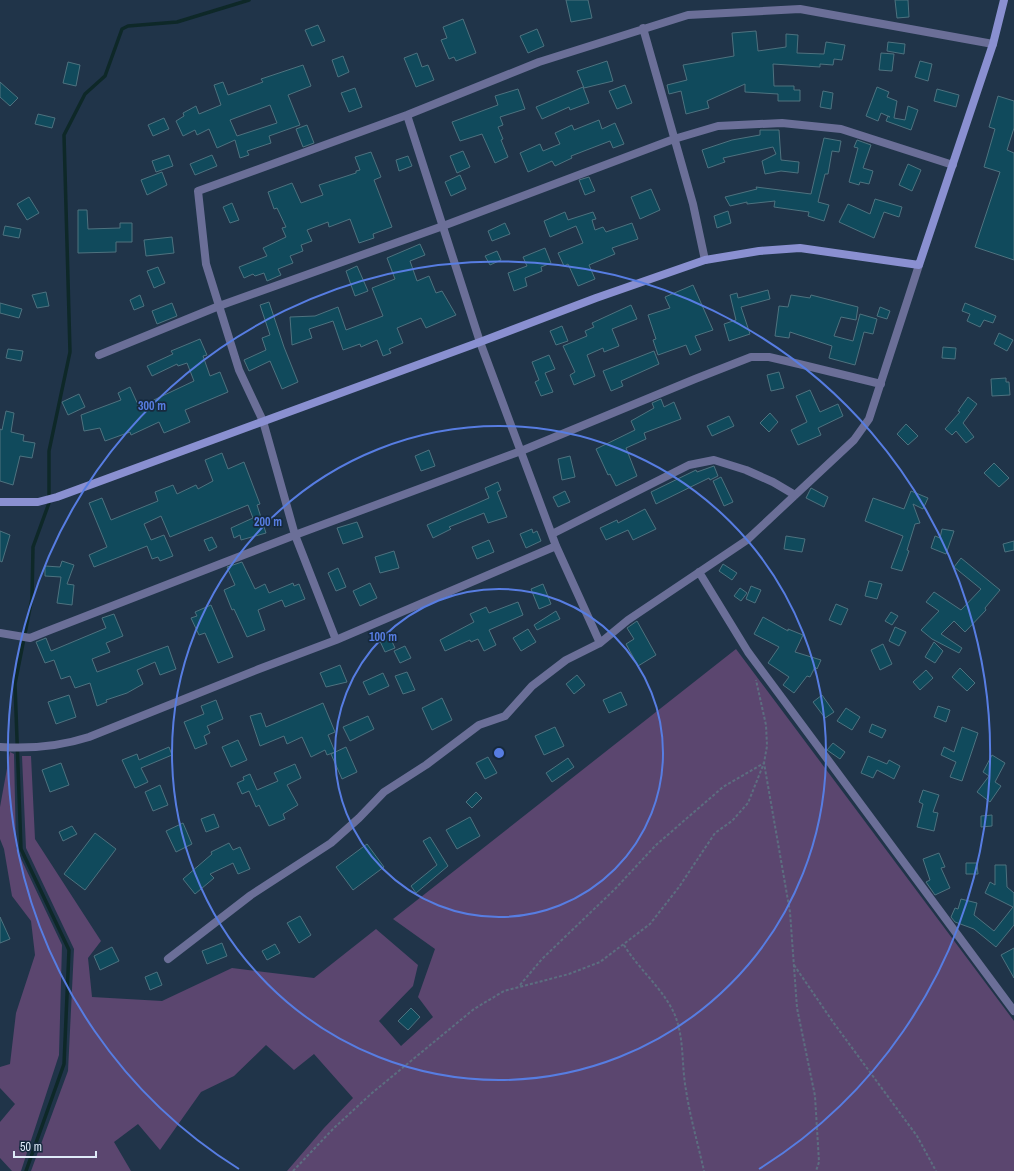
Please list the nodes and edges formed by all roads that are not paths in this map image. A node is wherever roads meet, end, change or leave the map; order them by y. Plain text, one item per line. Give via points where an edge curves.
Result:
1 (1004, 0) edge
2 (643, 28) junction
3 (993, 44) junction
4 (407, 115) junction
5 (674, 139) junction
6 (953, 165) junction
7 (444, 226) junction
8 (706, 260) junction
9 (919, 265) junction
10 (219, 306) junction
11 (480, 342) junction
12 (99, 355) dead end
13 (881, 384) junction
14 (263, 421) junction
15 (521, 451) junction
16 (795, 495) junction
17 (0, 502) edge
18 (552, 534) junction
19 (295, 535) junction
20 (556, 546) junction
21 (699, 572) junction
22 (0, 633) edge
23 (336, 640) junction
24 (600, 643) junction
25 (748, 652) junction
26 (754, 672) road end
27 (4, 747) edge
28 (168, 958) dead end
29 (1014, 1011) edge

1 - 3 street
2 - 3 street via 688,15 800,9
2 - 4 street via 539,62
2 - 5 street
3 - 6 street
4 - 7 street
4 - 10 street via 198,191 206,264
5 - 6 street via 718,126 782,122 841,129
5 - 7 street
5 - 8 street
6 - 9 street
7 - 10 street
7 - 11 street
8 - 9 street via 759,251 800,248
8 - 11 street
9 - 13 street
10 - 12 street
10 - 14 street via 239,370
11 - 14 street
11 - 15 street
13 - 15 street via 769,357 751,357
13 - 16 street via 869,418 854,440
14 - 17 street via 57,497 38,502
14 - 19 street
15 - 18 street
15 - 19 street
16 - 18 street via 746,470 714,460 689,466
16 - 21 street via 747,540
18 - 20 street
19 - 22 street via 30,638
19 - 23 street
20 - 23 street
20 - 24 street
21 - 24 street via 628,620
21 - 25 street
23 - 27 street via 74,742 52,746
24 - 28 street via 566,660 532,686 505,716 479,725 426,765 384,792 331,843 251,895
25 - 26 street
25 - 29 street

